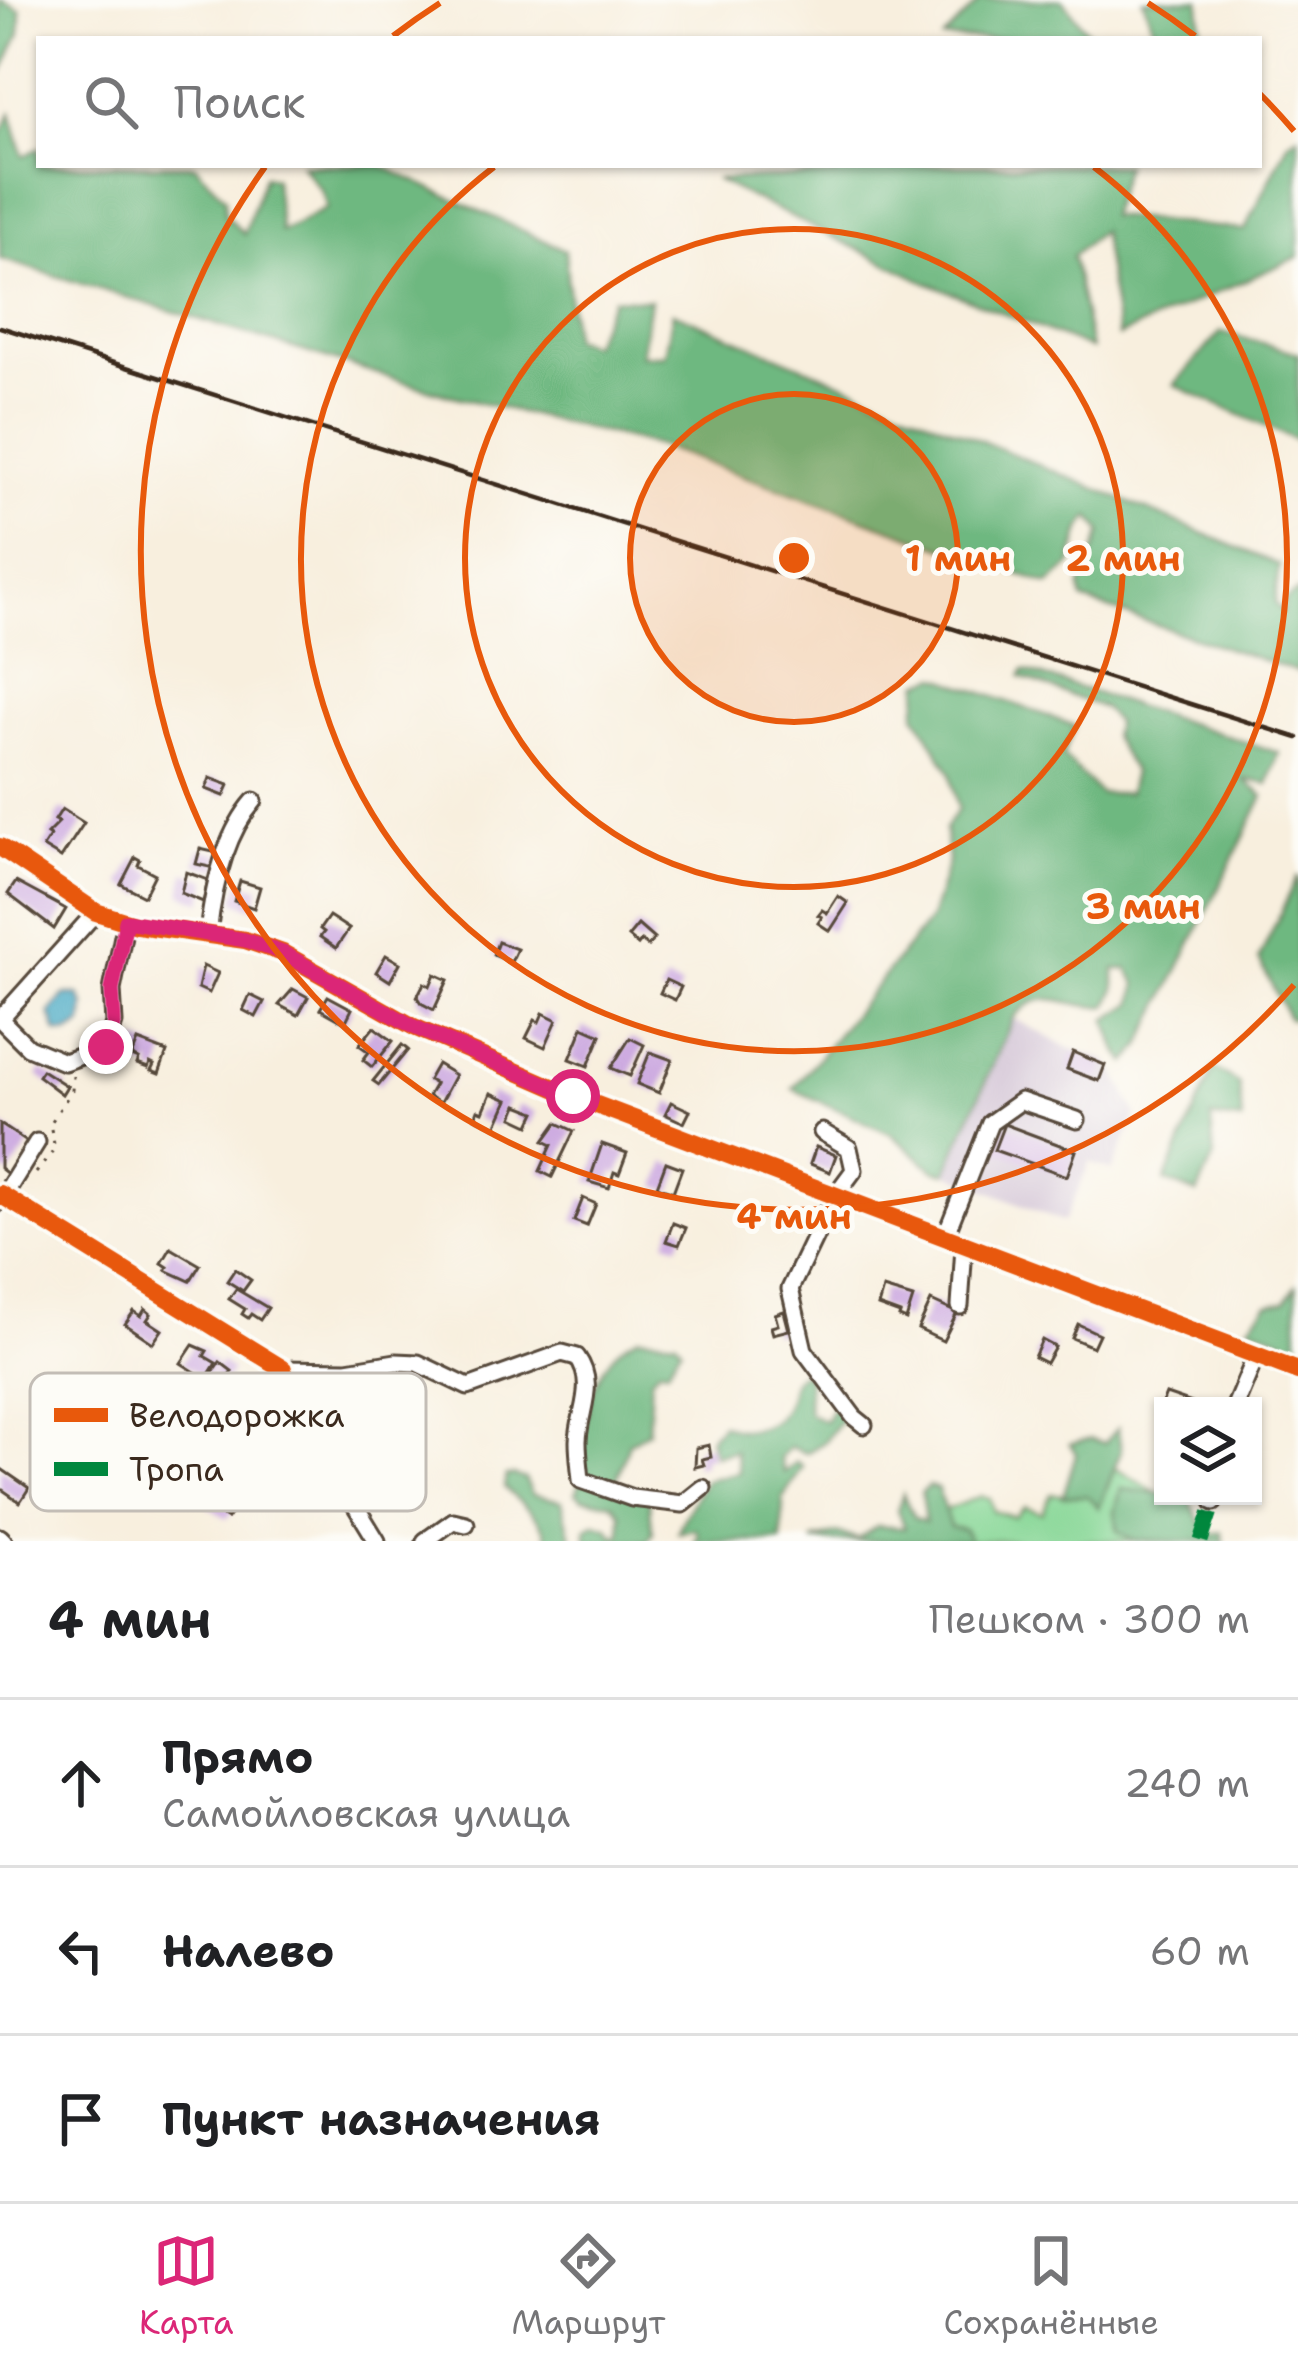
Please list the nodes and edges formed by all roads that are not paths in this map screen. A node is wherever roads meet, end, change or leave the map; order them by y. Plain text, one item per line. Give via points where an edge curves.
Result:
1 (254, 801) dead end
2 (0, 847) edge
3 (96, 912) junction
4 (126, 921) junction
5 (208, 934) junction
6 (0, 1019) edge
7 (1077, 1120) dead end
8 (822, 1132) dead end
9 (37, 1142) dead end
10 (834, 1197) junction
11 (1, 1198) edge
12 (944, 1239) junction
13 (964, 1247) junction
14 (961, 1306) dead end
15 (1256, 1356) junction
16 (283, 1370) junction
17 (1298, 1371) edge
18 (284, 1373) edge
19 (1238, 1397) edge
20 (865, 1425) dead end
21 (703, 1488) dead end
22 (359, 1511) edge
23 (466, 1524) dead end
24 (377, 1541) edge
25 (425, 1541) edge

1 - 5 street via 223,864
2 - 3 street
3 - 4 street
3 - 6 street
4 - 5 street
4 - 6 street via 106,1047 64,1062 28,1047
5 - 10 street via 283,953 414,1027
7 - 12 street via 1021,1100 990,1124
8 - 10 street via 849,1148 854,1170
9 - 11 street
10 - 12 street
10 - 20 street via 790,1289 804,1350
11 - 16 street
12 - 13 street
13 - 14 street
13 - 15 street
15 - 17 street
15 - 19 street
16 - 18 street
16 - 21 street via 418,1363 468,1387 562,1353 577,1357 588,1371 581,1480 683,1504
22 - 24 street
23 - 25 street via 453,1522

